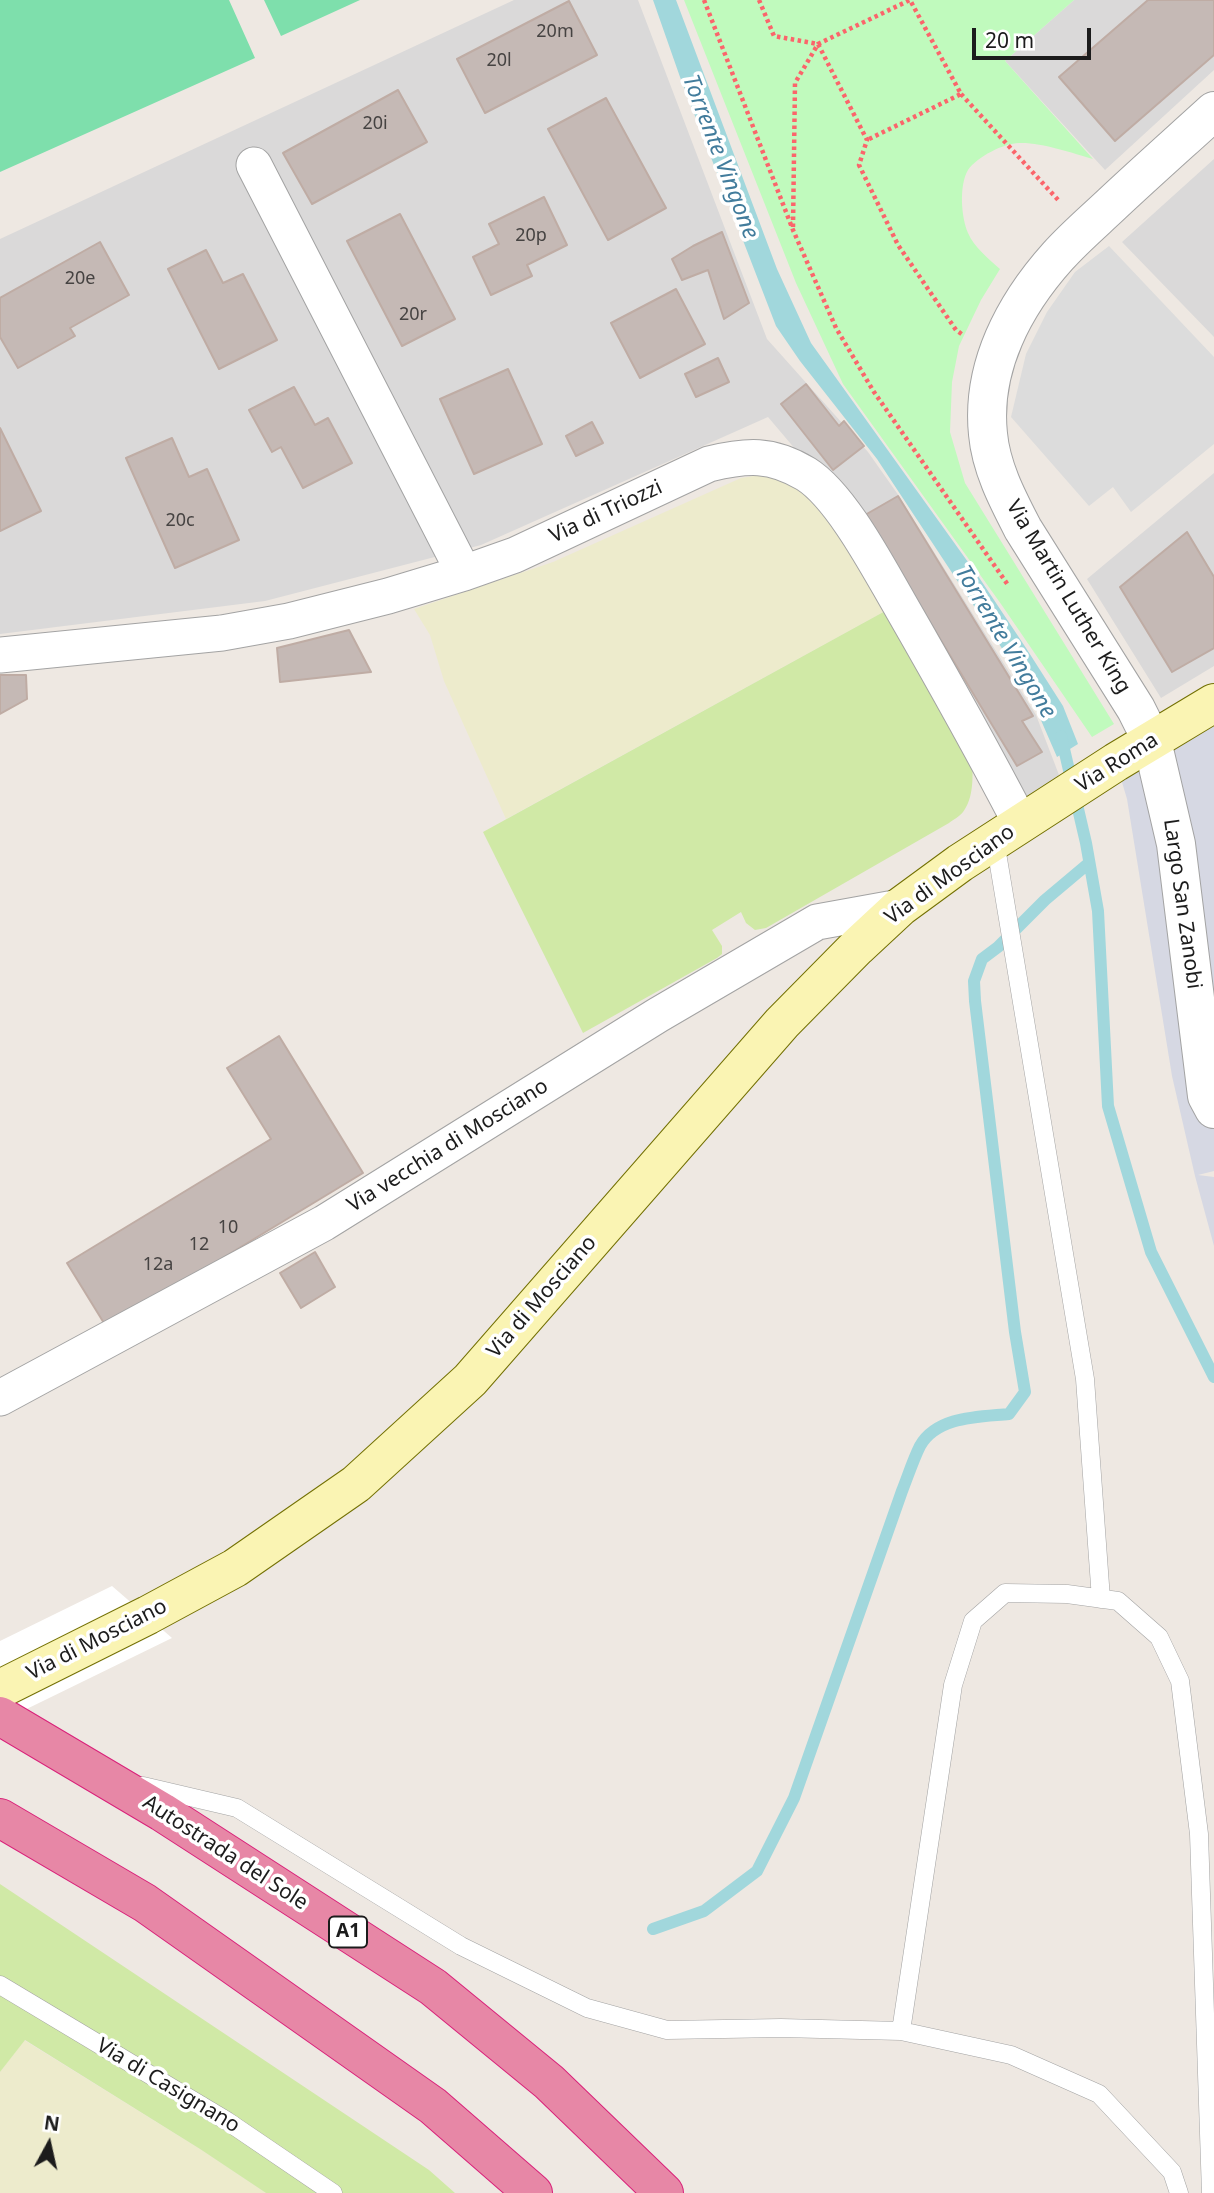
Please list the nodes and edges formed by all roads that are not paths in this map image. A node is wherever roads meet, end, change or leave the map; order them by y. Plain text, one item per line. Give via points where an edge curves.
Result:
1 (1214, 111) edge
2 (254, 165) dead end
3 (464, 573) junction
4 (0, 655) edge
5 (1214, 703) edge
6 (1152, 741) junction
7 (1008, 832) junction
8 (900, 907) junction
9 (1214, 1109) edge
10 (0, 1398) edge
11 (1101, 1599) junction
12 (0, 1689) edge
13 (0, 1716) edge
14 (104, 1777) junction
15 (0, 1818) edge
16 (0, 1985) edge
17 (901, 2031) junction
18 (333, 2193) edge
19 (533, 2193) edge
20 (664, 2193) edge
21 (1179, 2193) edge
22 (1211, 2193) edge

1 - 6 street, Via Martin Luther King via 1059,254 1006,332 988,394 988,436 1007,498
2 - 3 street
3 - 4 street, Via di Triozzi via 289,621 222,633
3 - 7 street, Via di Triozzi via 514,555 709,464 739,457 786,463 830,494 877,564 967,721
5 - 6 main road, Via Roma
6 - 7 main road, Via Roma
6 - 9 street, Largo San Zanobi via 1176,844 1207,1096
7 - 8 main road, Via di Mosciano
7 - 11 lane via 1085,1379
8 - 10 street, Via vecchia di Mosciano via 817,922 324,1223
8 - 12 main road, Via di Mosciano via 782,1023 470,1380 356,1484 235,1568
11 - 17 lane via 1005,1593 972,1621 953,1685
11 - 22 lane via 1118,1601 1159,1637 1180,1681 1199,1834
13 - 14 highway, Autostrada del Sole / A1
14 - 17 lane via 237,1808 461,1946 587,2008 667,2030
14 - 20 highway, Autostrada del Sole / A1 via 433,1987 549,2082
15 - 19 highway via 178,1926 433,2106
16 - 18 lane, Via di Casignano via 227,2121
17 - 21 lane via 1011,2055 1099,2094 1172,2172

